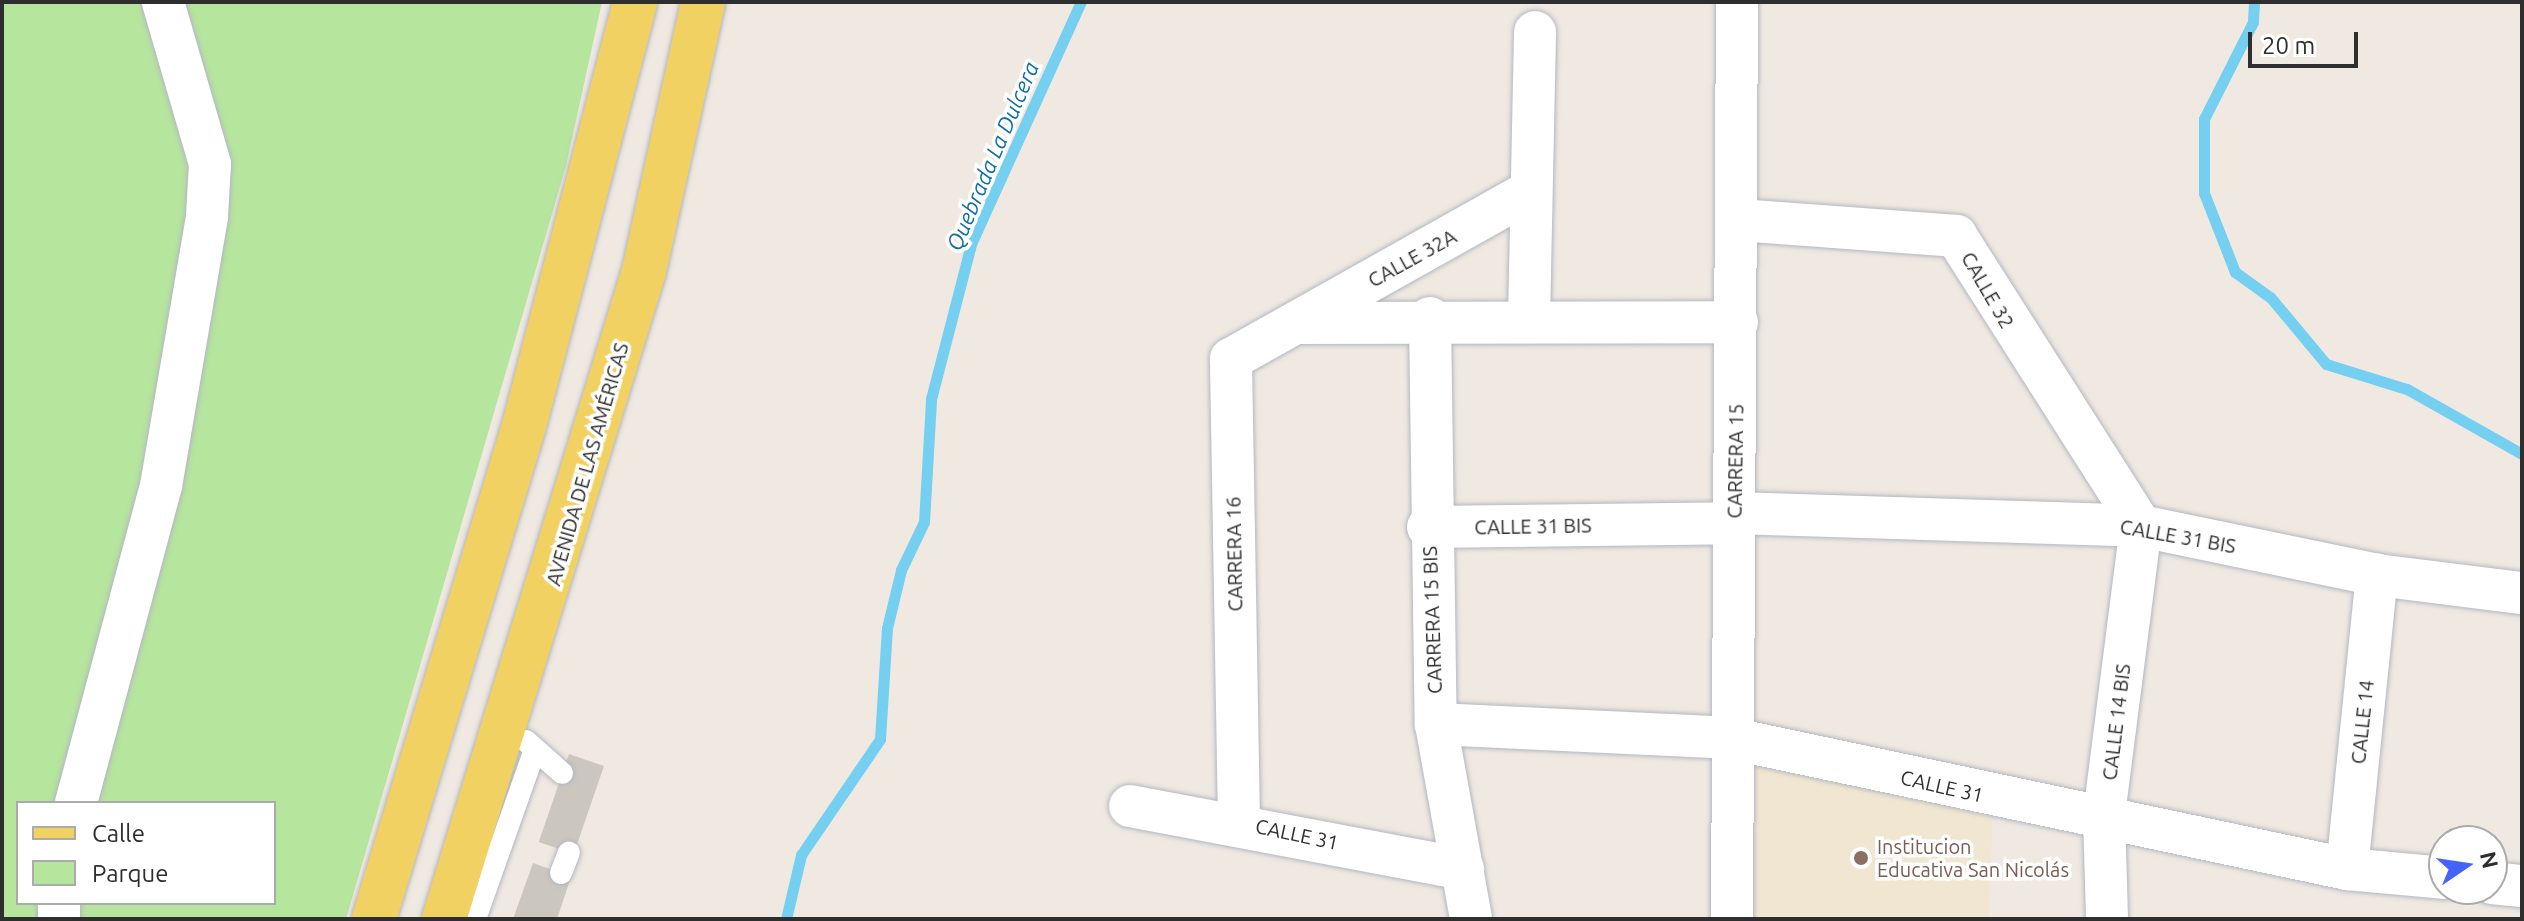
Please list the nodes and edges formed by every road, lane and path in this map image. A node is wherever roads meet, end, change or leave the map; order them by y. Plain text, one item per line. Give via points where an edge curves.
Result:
1 (163, 2) edge
2 (635, 2) edge
3 (703, 2) edge
4 (1737, 2) edge
5 (1535, 32) dead end
6 (1528, 192) junction
7 (1739, 220) junction
8 (1430, 318) junction
9 (1529, 320) junction
10 (1737, 322) junction
11 (1295, 323) junction
12 (1734, 518) junction
13 (2141, 526) junction
14 (1428, 527) junction
15 (2377, 575) junction
16 (2522, 593) edge
17 (1436, 724) junction
18 (522, 737) junction
19 (1729, 738) junction
20 (562, 773) dead end
21 (77, 801) edge
22 (1130, 806) dead end
23 (2104, 816) junction
24 (1239, 822) junction
25 (1463, 869) junction
26 (2347, 869) junction
27 (2428, 877) edge
28 (374, 919) edge
29 (444, 919) edge
30 (475, 919) edge
31 (1471, 919) edge
32 (1732, 919) edge
33 (2107, 919) edge

1 - 21 street via 210,164 207,216 161,486
2 - 28 main road via 524,426
3 - 18 main road, AVENIDA DE LAS AMÉRICAS via 644,271
4 - 7 street, CARRERA 15
5 - 6 street
6 - 9 street
6 - 11 street, CALLE 32A
7 - 10 street, CARRERA 15
7 - 13 street, CALLE 32 via 1956,236
8 - 9 street
8 - 11 street
8 - 14 street, CARRERA 15 BIS
9 - 10 street
10 - 12 street, CARRERA 15
11 - 24 street, CARRERA 16 via 1231,359
12 - 13 street, CALLE 31 BIS
12 - 14 street, CALLE 31 BIS
12 - 19 street, CARRERA 15
13 - 15 street, CALLE 31 BIS
13 - 23 street, CALLE 14 BIS
14 - 17 street, CARRERA 15 BIS
15 - 16 street, CALLE 31 BIS
15 - 26 street, CALLE 14
17 - 19 street, CALLE 31
17 - 25 street, CARRERA 15 BIS
18 - 20 lane
18 - 29 main road, AVENIDA DE LAS AMÉRICAS
18 - 30 lane
19 - 23 street, CALLE 31
19 - 32 street, CARRERA 15
22 - 24 street, CALLE 31
23 - 26 street, CALLE 31
23 - 33 street, CALLE 14 BIS
24 - 25 street, CALLE 31
25 - 31 street, CARRERA 15 BIS
26 - 27 street, CALLE 31

